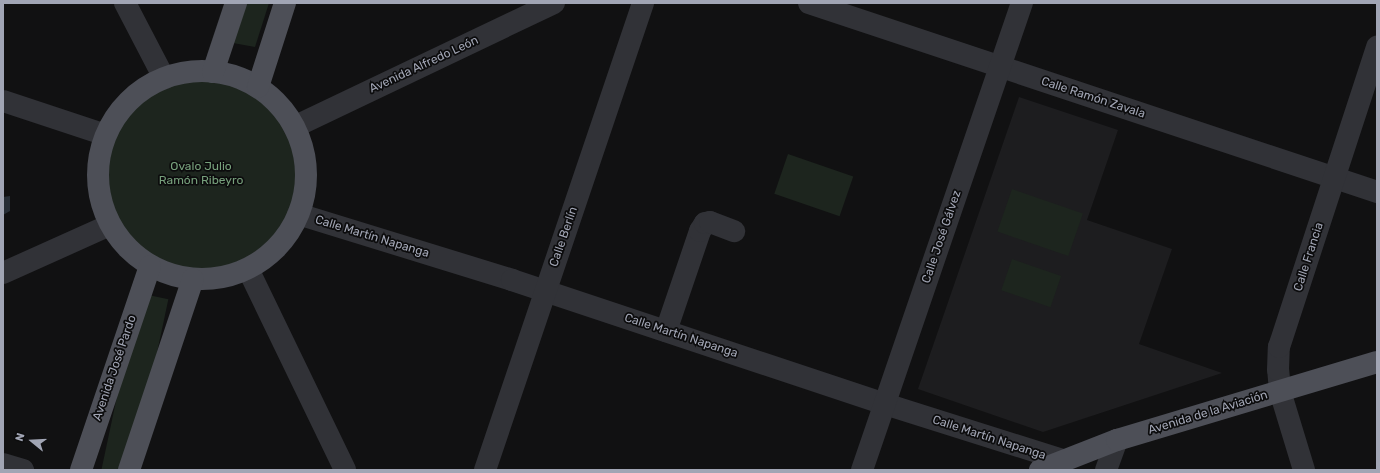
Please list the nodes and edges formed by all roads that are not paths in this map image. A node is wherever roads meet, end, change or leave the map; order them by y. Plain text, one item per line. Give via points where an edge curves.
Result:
1 (125, 3) edge
2 (236, 3) edge
3 (285, 3) edge
4 (554, 3) edge
5 (643, 3) edge
6 (809, 3) edge
7 (1022, 3) edge
8 (1377, 46) edge
9 (1000, 67) junction
10 (213, 72) junction
11 (164, 78) junction
12 (258, 88) junction
13 (3, 101) edge
14 (294, 127) junction
15 (106, 134) junction
16 (1335, 178) junction
17 (1377, 192) edge
18 (298, 214) junction
19 (110, 225) junction
20 (734, 231) dead end
21 (150, 266) junction
22 (248, 269) junction
23 (3, 273) edge
24 (193, 279) junction
25 (545, 291) junction
26 (666, 331) junction
27 (1377, 362) edge
28 (1280, 390) junction
29 (885, 404) junction
30 (1116, 440) junction
31 (1063, 460) junction
32 (3, 464) edge
33 (22, 470) edge
34 (81, 470) edge
35 (129, 470) edge
36 (345, 470) edge
37 (484, 470) edge
38 (862, 470) edge
39 (1040, 470) edge
40 (1106, 470) edge
41 (1304, 470) edge

1 - 11 street
2 - 10 main road
3 - 12 main road
4 - 14 street, Avenida Alfredo León
5 - 25 street, Calle Berlín
6 - 9 street, Calle Ramón Zavala
7 - 9 street, Calle José Gálvez
8 - 16 street, Calle Francia
9 - 16 street, Calle Ramón Zavala
9 - 29 street, Calle José Gálvez
10 - 11 main road via 184,73
10 - 12 main road via 234,76
11 - 15 main road via 143,89 125,105
12 - 14 main road via 278,105
13 - 15 street
14 - 18 main road via 301,144 306,173
15 - 19 main road via 99,157 98,177 101,202
16 - 17 street, Calle Ramón Zavala
16 - 28 street, Calle Francia via 1279,347
18 - 22 main road via 278,246
18 - 25 street, Calle Martín Napanga
19 - 21 main road via 127,248
19 - 23 street
20 - 26 street via 710,222 705,223
21 - 24 main road via 171,275
21 - 34 main road, Avenida José Pardo
22 - 24 main road via 222,278
22 - 36 street
24 - 35 main road
25 - 26 street, Calle Martín Napanga
25 - 37 street, Calle Berlín
26 - 29 street, Calle Martín Napanga
27 - 28 main road, Avenida de la Aviación
28 - 30 main road, Avenida de la Aviación
28 - 41 street, Calle Francia
29 - 31 street, Calle Martín Napanga
29 - 38 street, Calle José Gálvez
30 - 31 main road, Avenida de la Aviación
30 - 40 street
31 - 39 main road, Avenida de la Aviación
32 - 33 street

